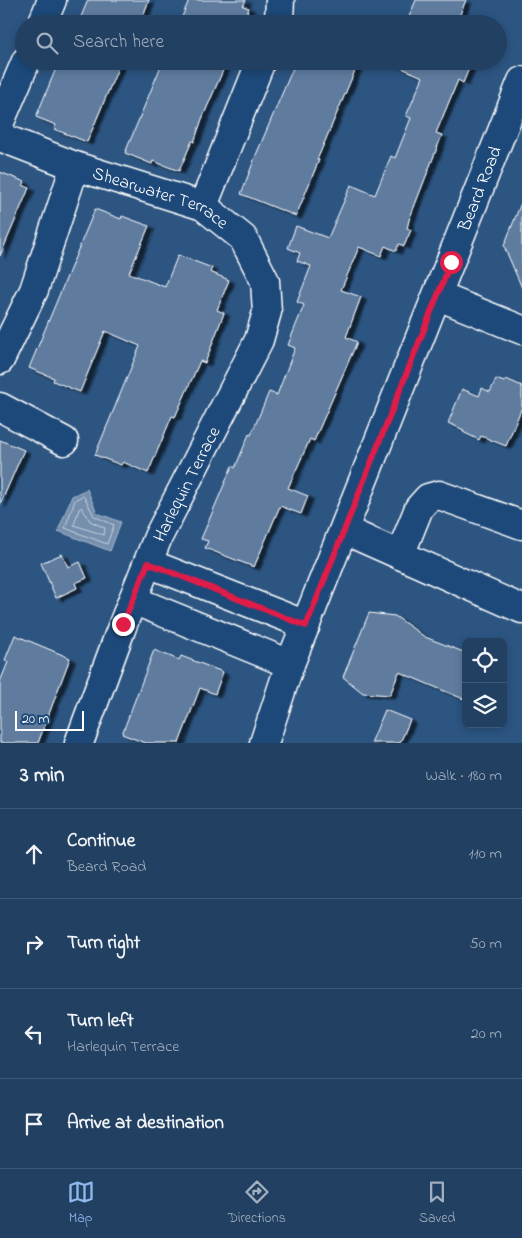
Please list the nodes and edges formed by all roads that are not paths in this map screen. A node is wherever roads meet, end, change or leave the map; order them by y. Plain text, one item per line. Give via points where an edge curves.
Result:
1 (52, 0) edge
2 (280, 0) edge
3 (46, 15) edge
4 (279, 15) edge
5 (22, 70) edge
6 (257, 70) edge
7 (522, 81) edge
8 (0, 122) edge
9 (0, 137) edge
10 (75, 166) junction
11 (203, 206) junction
12 (438, 296) junction
13 (267, 312) joint
14 (522, 330) edge
15 (0, 360) edge
16 (0, 407) edge
17 (64, 441) dead end
18 (522, 525) edge
19 (344, 530) junction
20 (400, 555) junction
21 (148, 563) junction
22 (133, 600) junction
23 (522, 609) edge
24 (306, 626) junction
25 (290, 664) junction
26 (79, 743) edge
27 (264, 743) edge

1 - 3 street
2 - 4 street
5 - 8 street
6 - 11 street
7 - 12 street, Beard Road
9 - 10 street, Shearwater Terrace
10 - 11 street, Shearwater Terrace
10 - 15 street via 34,290
11 - 13 street, Shearwater Terrace via 242,238 265,281
12 - 14 street
12 - 19 street, Beard Road
13 - 21 street, Harlequin Terrace via 259,340 158,537
16 - 17 street
18 - 20 street via 440,495 428,498 418,508
19 - 20 street
19 - 24 street, Beard Road
20 - 23 street
21 - 22 street, Harlequin Terrace
21 - 24 street
22 - 25 street
22 - 26 street, Harlequin Terrace
24 - 25 street, Beard Road
25 - 27 street, Beard Road

